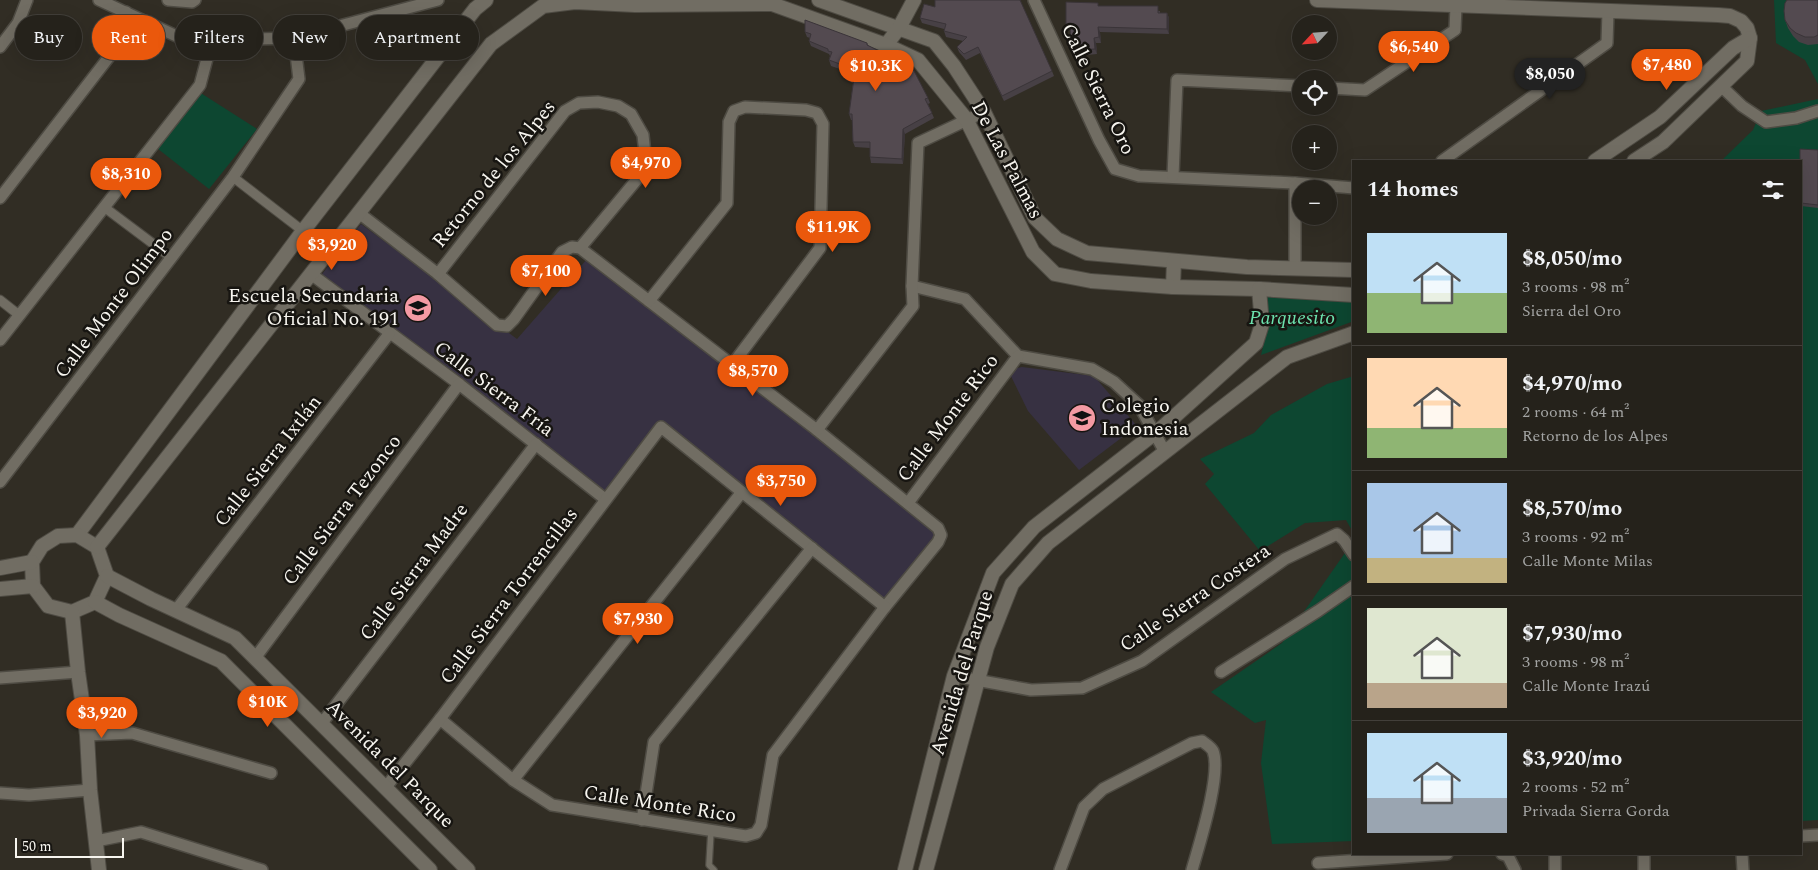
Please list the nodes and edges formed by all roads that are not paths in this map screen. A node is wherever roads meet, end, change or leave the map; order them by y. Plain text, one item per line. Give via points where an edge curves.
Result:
1 (26, 0) edge
2 (99, 0) edge
3 (168, 0) edge
4 (438, 0) edge
5 (486, 0) edge
6 (819, 0) edge
7 (914, 0) edge
8 (1034, 0) edge
9 (1317, 0) edge
10 (193, 1) edge
11 (772, 2) edge
12 (1456, 6) junction
13 (126, 12) junction
14 (1608, 12) junction
15 (346, 24) edge
16 (899, 28) junction
17 (175, 35) edge
18 (1750, 38) junction
19 (886, 45) junction
20 (0, 47) edge
21 (207, 60) edge
22 (297, 60) edge
23 (1292, 86) edge
24 (1722, 86) junction
25 (1337, 88) edge
26 (984, 112) junction
27 (1818, 112) edge
28 (966, 120) junction
29 (1443, 160) edge
30 (1596, 160) edge
31 (1635, 160) edge
32 (1173, 176) junction
33 (233, 177) junction
34 (1292, 183) edge
35 (1337, 187) edge
36 (1352, 188) edge
37 (0, 198) edge
38 (104, 207) junction
39 (359, 212) junction
40 (1295, 225) edge
41 (303, 231) junction
42 (580, 248) junction
43 (172, 258) junction
44 (1174, 261) junction
45 (1294, 268) junction
46 (1352, 270) edge
47 (311, 274) junction
48 (438, 274) junction
49 (912, 286) junction
50 (1173, 287) junction
51 (1259, 288) junction
52 (1352, 295) edge
53 (0, 300) edge
54 (649, 300) junction
55 (20, 315) junction
56 (389, 334) junction
57 (1352, 334) edge
58 (0, 340) edge
59 (1018, 356) junction
60 (732, 365) junction
61 (458, 384) junction
62 (817, 430) junction
63 (1155, 433) junction
64 (536, 444) junction
65 (1165, 452) junction
66 (0, 482) edge
67 (742, 492) junction
68 (606, 499) junction
69 (908, 503) junction
70 (77, 535) junction
71 (97, 547) junction
72 (812, 548) junction
73 (1352, 552) edge
74 (32, 562) junction
75 (0, 568) edge
76 (108, 576) junction
77 (33, 586) junction
78 (1352, 587) edge
79 (0, 589) edge
80 (95, 602) junction
81 (885, 607) junction
82 (176, 610) junction
83 (72, 612) junction
84 (255, 658) junction
85 (78, 672) junction
86 (1221, 672) dead end
87 (954, 676) junction
88 (0, 678) edge
89 (977, 682) junction
90 (440, 719) junction
91 (322, 723) junction
92 (87, 734) junction
93 (271, 773) dead end
94 (514, 780) junction
95 (386, 787) junction
96 (90, 790) junction
97 (0, 793) edge
98 (642, 820) junction
99 (711, 830) junction
100 (1818, 835) edge
101 (1802, 836) edge
102 (96, 841) junction
103 (1433, 855) edge
104 (1505, 855) edge
105 (1554, 855) edge
106 (1644, 855) edge
107 (1742, 855) edge
108 (1318, 863) dead end
109 (99, 870) edge
110 (262, 870) edge
111 (430, 870) edge
112 (468, 870) edge
113 (714, 870) edge
114 (905, 870) edge
115 (926, 870) edge
116 (1060, 870) edge
117 (1192, 870) edge
118 (1515, 870) edge
119 (1555, 870) edge
120 (1644, 870) edge
121 (1743, 870) edge

1 - 20 street via 18,23
2 - 13 street
3 - 10 street
4 - 15 street
5 - 41 street via 475,9
6 - 16 street, De Las Palmas
7 - 16 street
8 - 32 street, Calle Sierra Oro via 1115,169 1139,176
9 - 12 street
11 - 19 street, De Las Palmas
11 - 39 street, De Las Palmas via 635,5 575,2 543,6 491,44
12 - 14 street
12 - 25 street via 1455,30 1365,90
13 - 17 street
13 - 37 street via 112,53
14 - 18 street via 1730,16 1742,21
14 - 29 street via 1607,43
16 - 19 street
16 - 26 street, De Las Palmas via 934,41
18 - 24 street via 1747,60
18 - 30 street via 1733,48 1660,117
19 - 28 street, De Las Palmas via 918,60
21 - 38 street via 200,85
22 - 33 street, Calle Monte Olimpo via 299,79
23 - 32 street via 1177,80
24 - 27 street via 1742,106 1766,122
24 - 31 street via 1662,142
26 - 28 street
26 - 44 street, De Las Palmas via 1035,218 1057,239 1087,253
28 - 49 street via 918,143
28 - 50 street, De Las Palmas via 1033,252 1055,274 1091,281
32 - 34 street, Calle Sierra Oro
33 - 41 street
33 - 43 street, Calle Monte Olimpo
35 - 36 street, Calle Sierra Oro
38 - 43 street
38 - 55 street
39 - 47 street, De Las Palmas
39 - 48 street
40 - 45 street
41 - 70 street
42 - 48 street via 562,252 506,326 497,325
42 - 48 street, Retorno de los Alpes via 639,177 645,154 643,134 631,114 618,106 598,102 579,103 564,111
42 - 54 street
43 - 66 street, Calle Monte Olimpo
44 - 45 street, De Las Palmas
44 - 50 street
45 - 46 street
47 - 56 street, Calle Sierra Fría
47 - 71 street, De Las Palmas
49 - 59 street, Calle Monte Rico via 965,299
49 - 62 street via 913,306
50 - 51 street, De Las Palmas
51 - 52 street, De Las Palmas
51 - 63 street, Avenida del Parque via 1262,324 1256,342
53 - 55 street
54 - 60 street
54 - 60 street via 727,203 729,122 734,111 745,108 817,113 823,124 820,248
55 - 58 street
56 - 61 street, Calle Sierra Fría
56 - 82 street, Calle Sierra Ixtlán
57 - 65 street, Avenida del Parque via 1287,357
59 - 63 street, Calle Monte Rico via 1092,369 1114,382 1139,405
59 - 69 street, Calle Monte Rico
60 - 62 street
61 - 64 street, Calle Sierra Fría
61 - 84 street, Calle Sierra Tezonco
62 - 69 street
63 - 65 street, Calle Monte Rico
63 - 87 street, Avenida del Parque via 1034,527 993,573
64 - 68 street, Calle Sierra Fría
64 - 91 street, Calle Sierra Madre
65 - 89 street, Avenida del Parque via 1048,543 1012,584
67 - 68 street, Calle Sierra Torrencillas via 661,427
67 - 72 street
67 - 94 street
68 - 90 street, Calle Sierra Torrencillas
69 - 81 street, Calle Monte Rico via 938,528 941,535
70 - 71 street
70 - 74 street via 58,536 42,546
71 - 76 street
72 - 81 street
72 - 98 street via 654,742
73 - 89 street, Calle Sierra Costera via 1337,534 1285,559 1142,661 1082,688 1031,690
74 - 75 street
74 - 77 street
76 - 80 street
76 - 82 street, Avenida del Parque
77 - 79 street
77 - 83 street via 48,606
78 - 86 street
80 - 83 street
80 - 111 street via 221,661
81 - 99 street, Calle Monte Rico via 773,755 761,825 756,833 746,836
82 - 84 street, Avenida del Parque via 235,638
83 - 85 street
84 - 91 street, Avenida del Parque
85 - 88 street
85 - 92 street
87 - 89 street, Calle Sierra Costera
87 - 114 street, Avenida del Parque
89 - 115 street, Avenida del Parque
90 - 94 street, Calle Monte Rico
90 - 95 street, Calle Sierra Torrencillas
91 - 95 street, Avenida del Parque
92 - 93 street via 132,732
92 - 96 street
94 - 98 street, Calle Monte Rico via 552,806
95 - 112 street, Avenida del Parque
96 - 97 street via 29,796
96 - 102 street
98 - 99 street, Calle Monte Rico
99 - 113 lane via 709,865
100 - 101 street
102 - 109 street
102 - 110 street via 141,832
103 - 108 street
104 - 118 street
105 - 119 street
106 - 120 street
107 - 121 street
116 - 117 street via 1084,808 1103,789 1192,743 1202,741 1212,749 1216,765 1203,836

